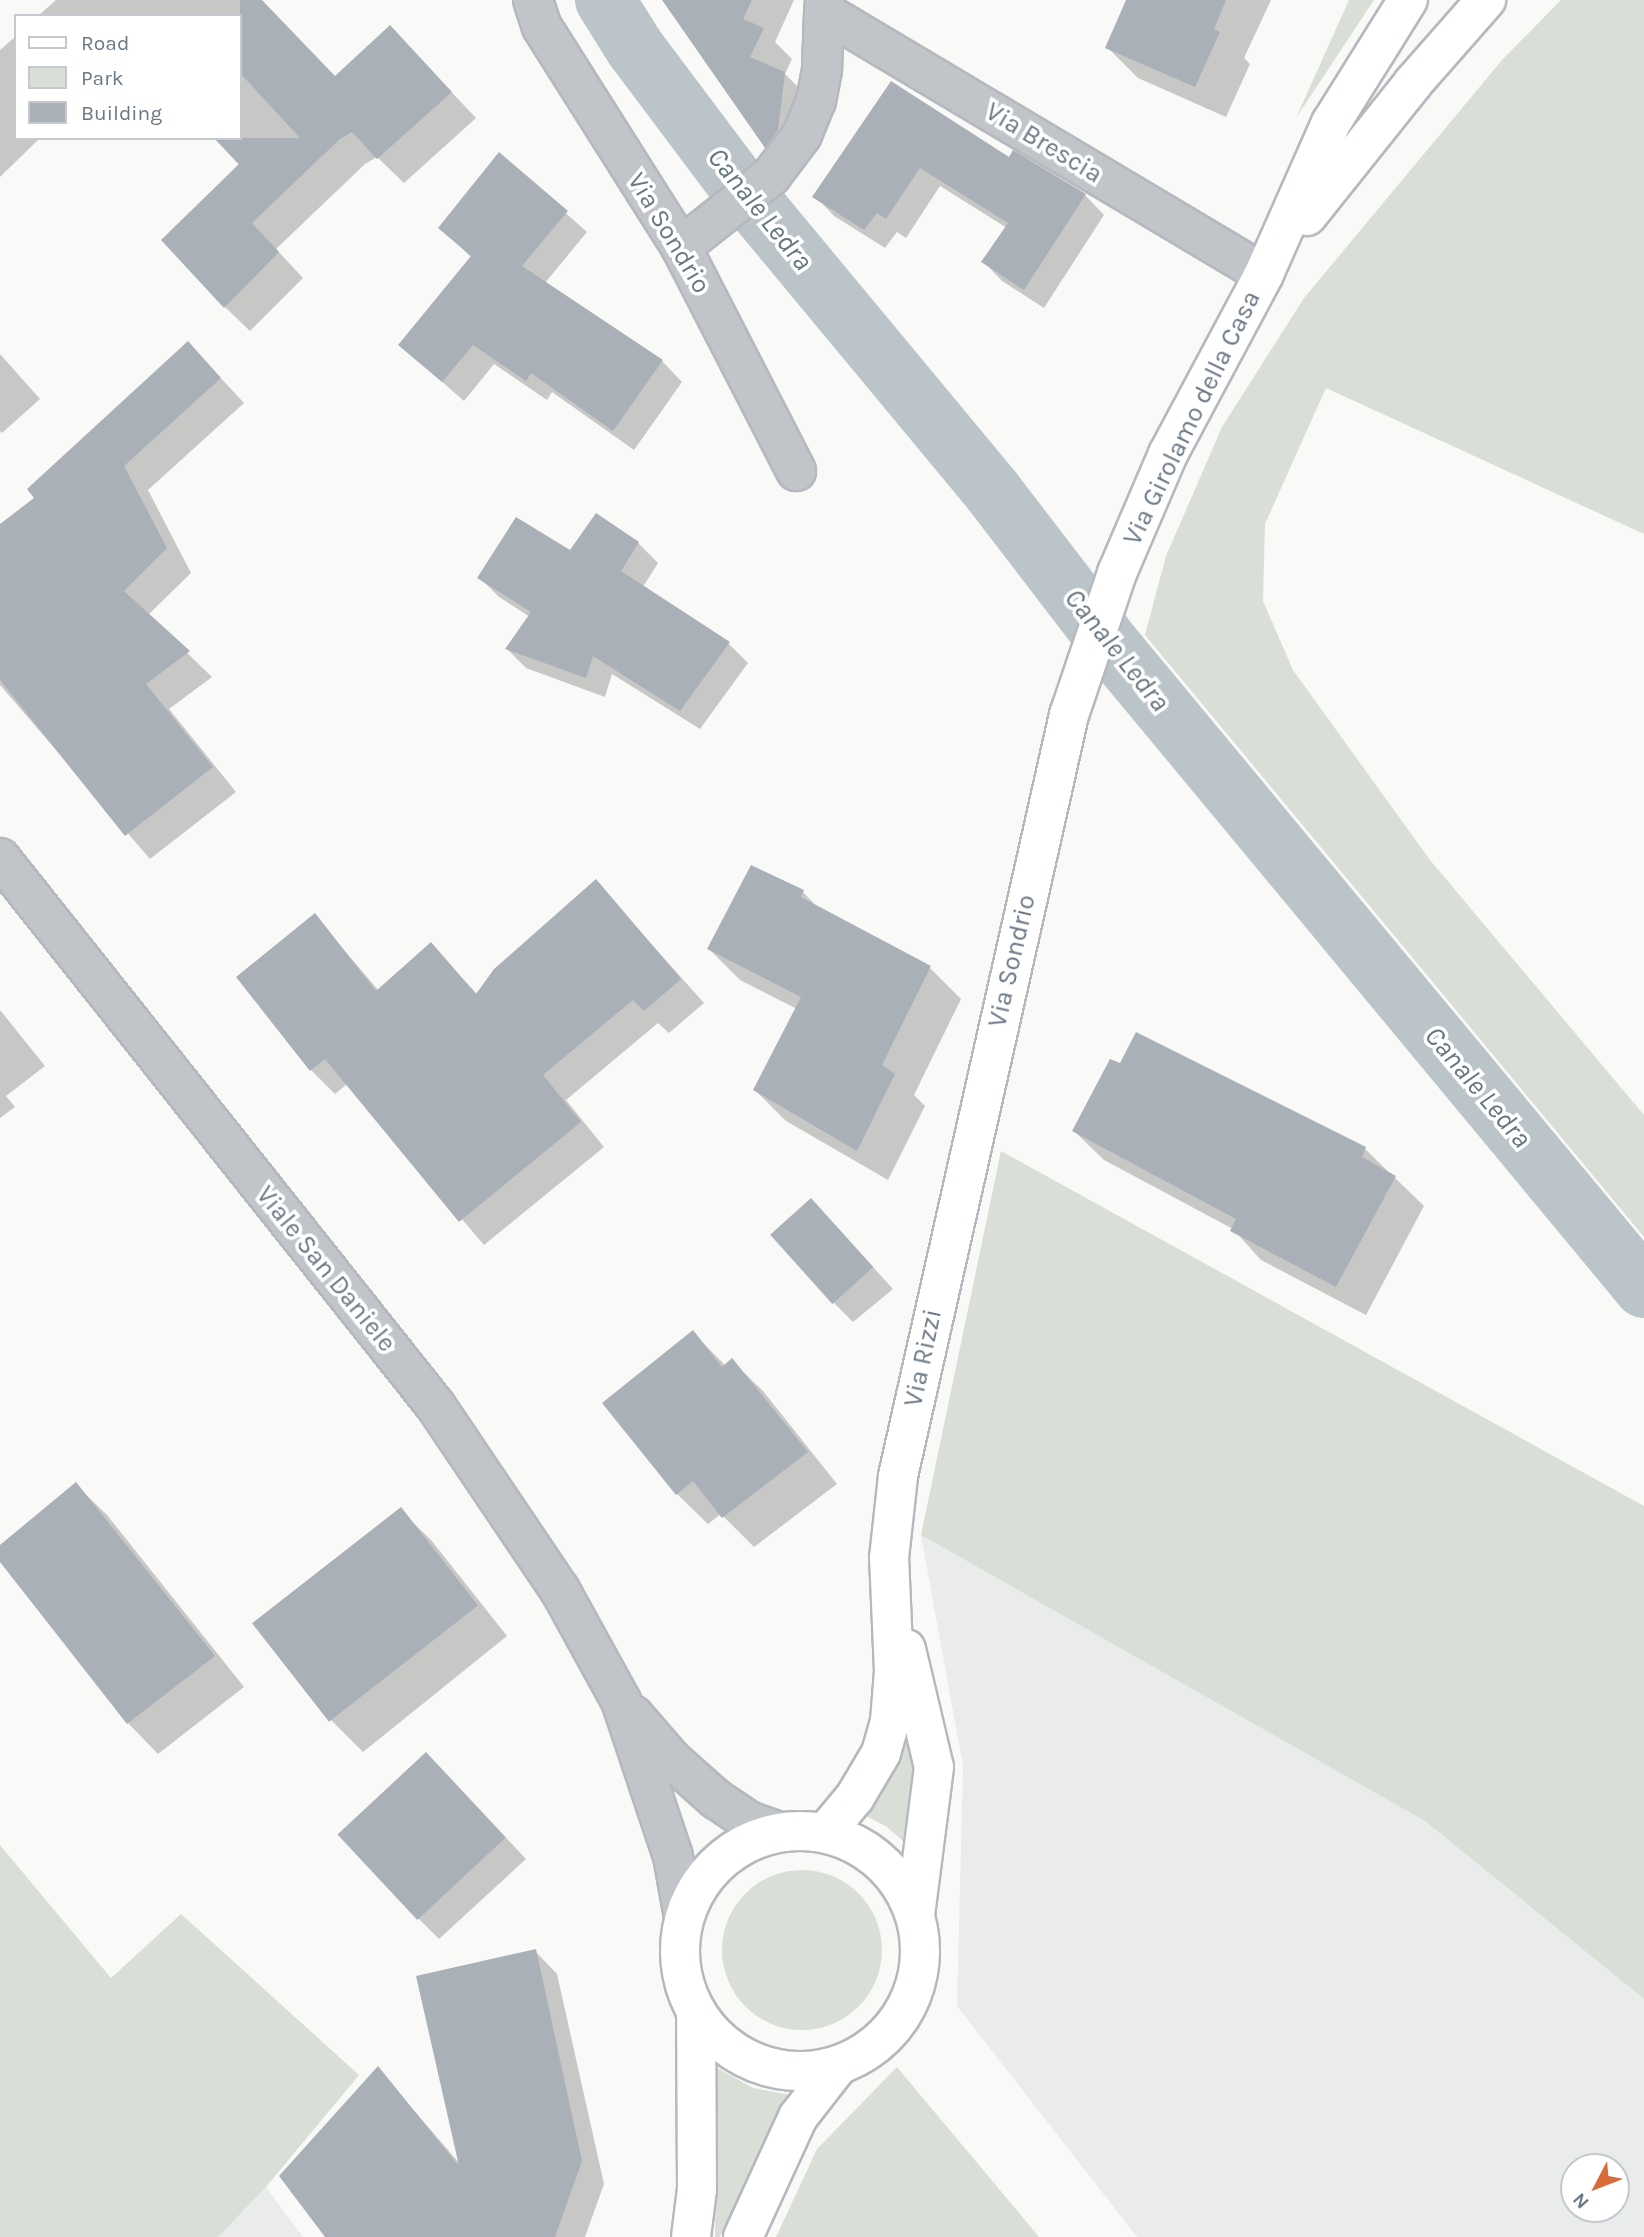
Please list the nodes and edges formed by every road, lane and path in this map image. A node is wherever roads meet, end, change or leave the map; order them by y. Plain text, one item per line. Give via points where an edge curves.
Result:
1 (533, 0) edge
2 (1408, 0) edge
3 (1486, 0) edge
4 (824, 6) edge
5 (691, 240) junction
6 (1264, 274) junction
7 (796, 471) dead end
8 (1048, 802) joint
9 (0, 859) edge
10 (976, 1120) joint
11 (892, 1599) junction
12 (621, 1701) junction
13 (779, 1832) junction
14 (825, 1833) junction
15 (915, 1915) junction
16 (684, 1917) junction
17 (696, 2013) junction
18 (837, 2067) junction
19 (691, 2237) edge
20 (743, 2237) edge

1 - 5 street, Via Sondrio via 542,27
2 - 6 main road, Via Girolamo della Casa via 1331,123
3 - 6 main road, Via Girolamo della Casa via 1343,168
4 - 5 street, Via Brescia via 816,101 802,135 771,176
4 - 6 street, Via Brescia
5 - 7 street, Via Sondrio
6 - 8 main road, Via Girolamo della Casa via 1168,454 1117,573 1069,715
8 - 10 main road, Via Sondrio
9 - 12 street, Viale San Daniele via 435,1405 560,1590
10 - 11 main road, Via Rizzi via 898,1476 889,1558
11 - 14 main road, Via Rizzi via 890,1721 868,1775
11 - 15 main road, Via Rizzi via 934,1767
12 - 13 street, Viale San Daniele via 672,1759 716,1799 749,1822
12 - 16 street, Viale San Daniele via 673,1856
13 - 14 main road, Viale San Daniele
13 - 16 main road, Viale San Daniele via 728,1854 704,1877
14 - 15 main road, Viale San Daniele via 876,1858 901,1886
15 - 18 main road, Viale San Daniele via 921,1954 908,2006 877,2044
16 - 17 main road, Viale San Daniele via 680,1962
17 - 18 main road, Viale San Daniele via 720,2041 764,2066 789,2071
17 - 19 main road, Viale San Daniele via 697,2189
18 - 20 main road, Viale San Daniele via 798,2117

